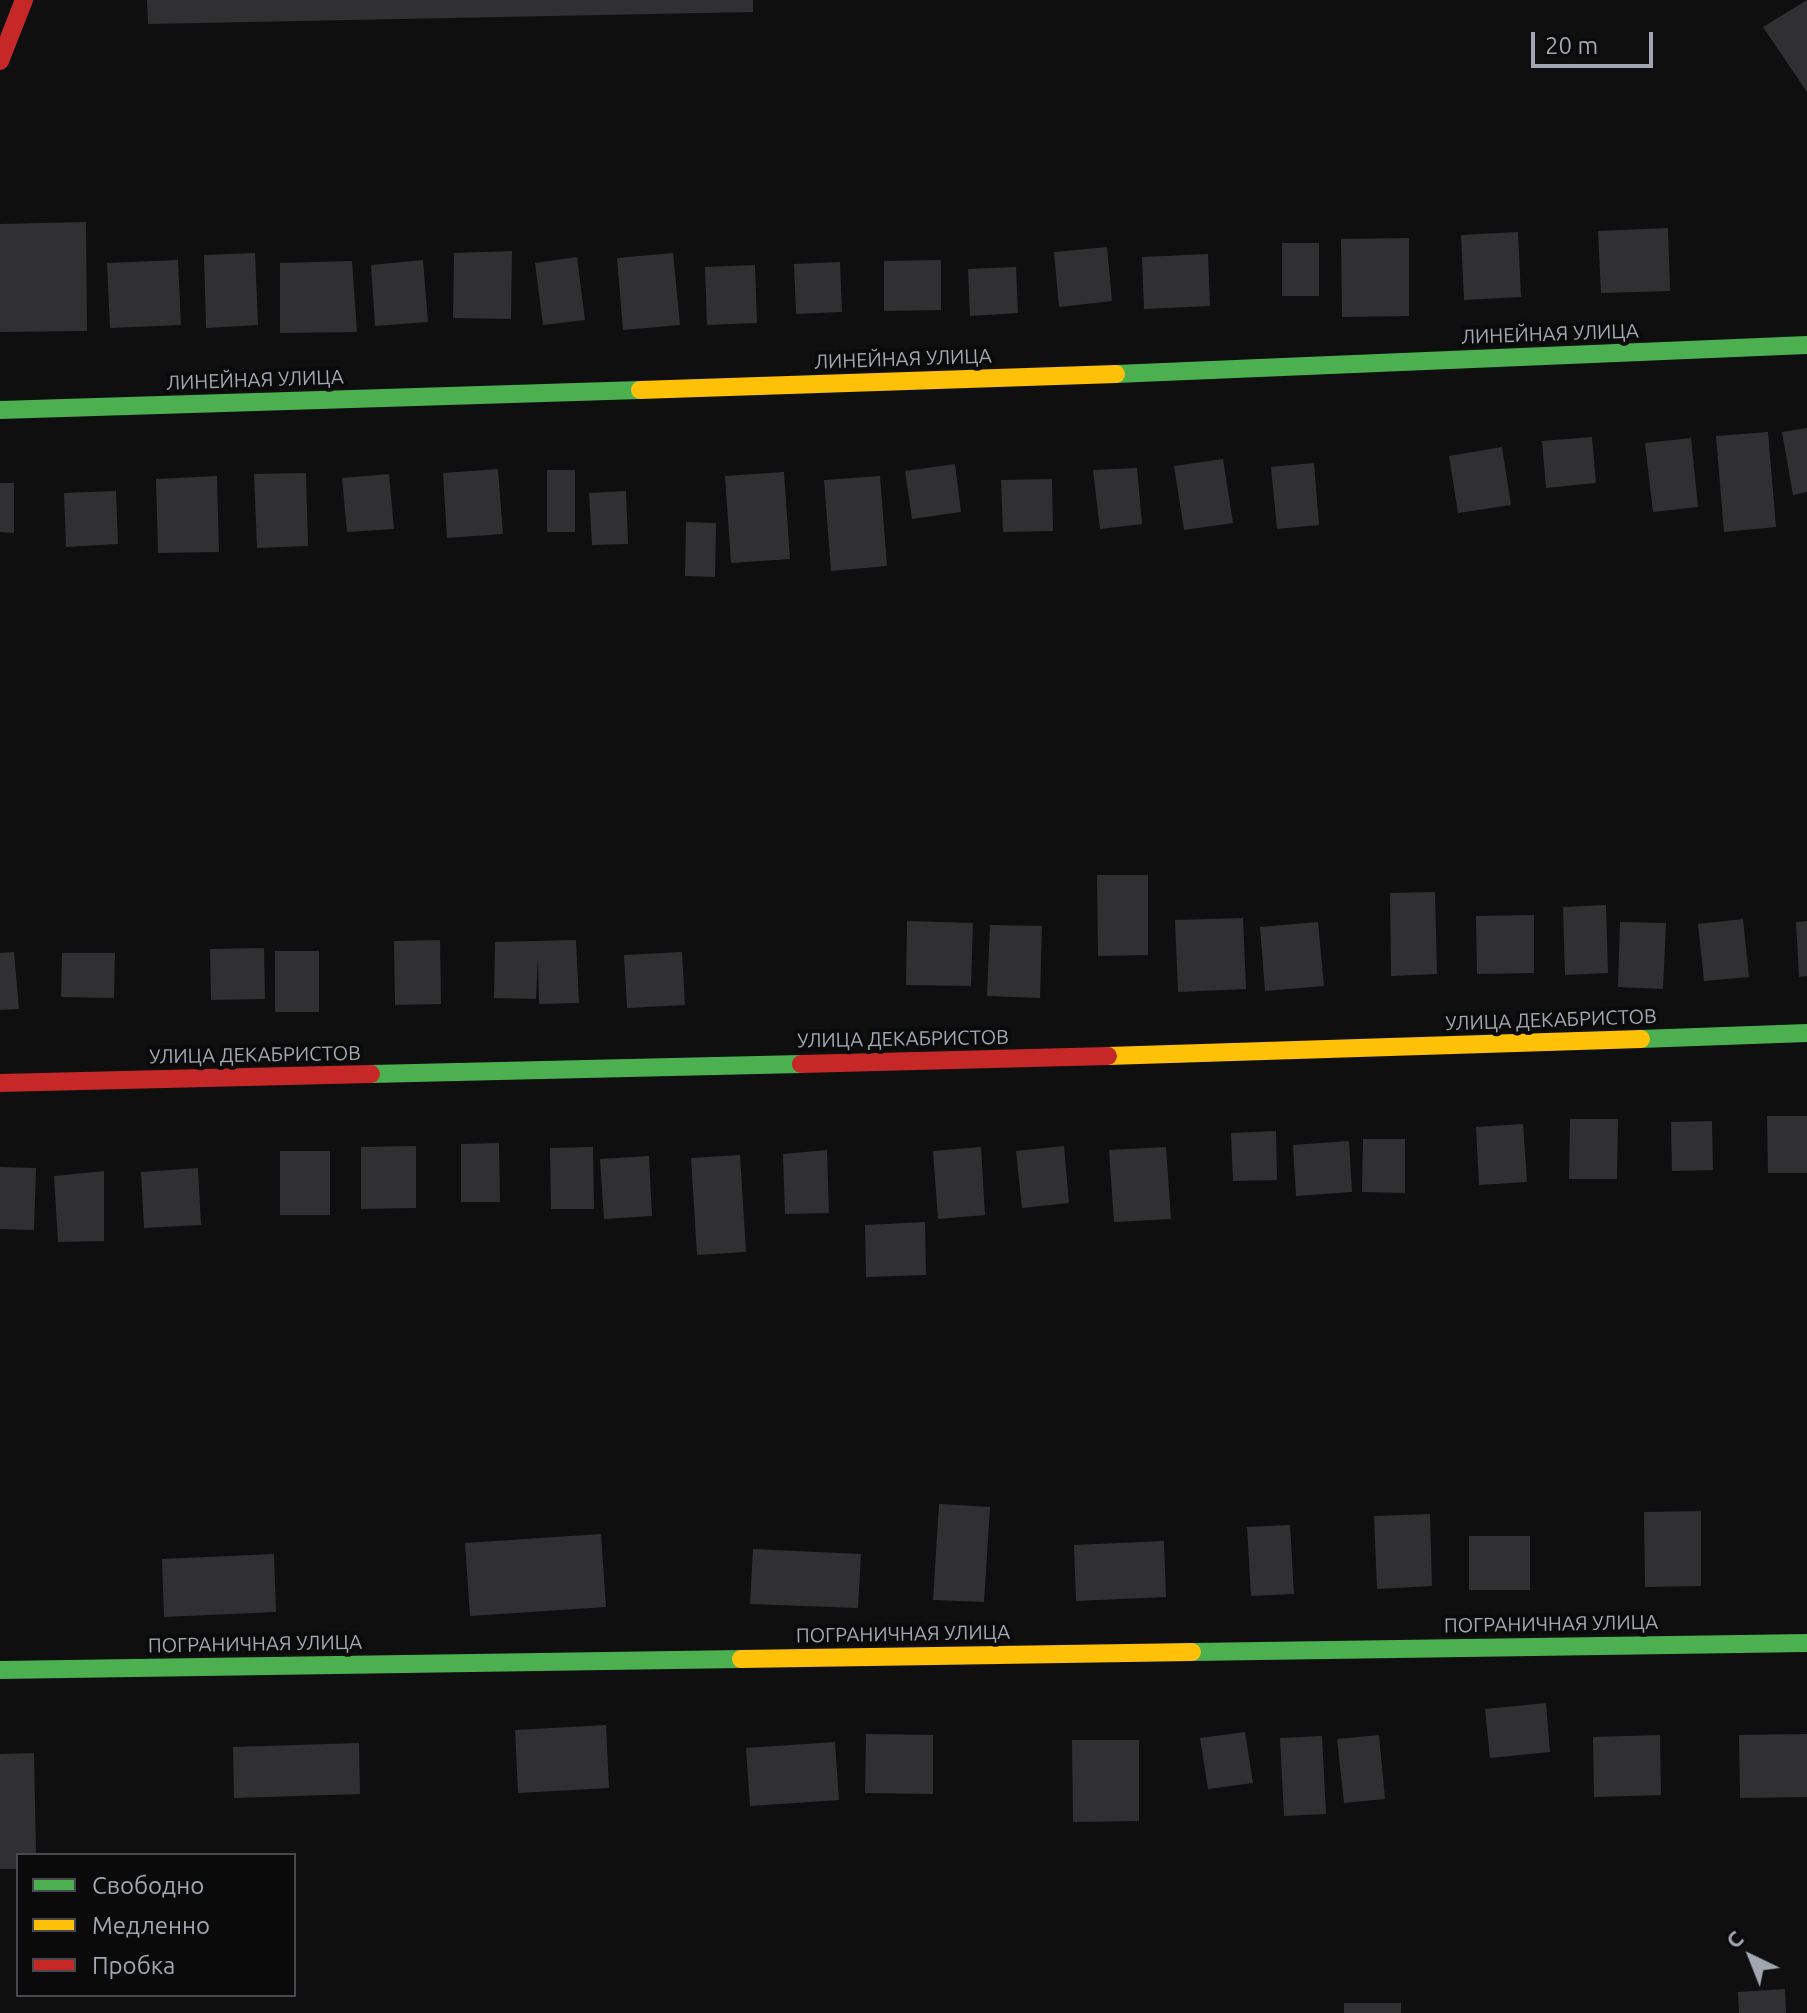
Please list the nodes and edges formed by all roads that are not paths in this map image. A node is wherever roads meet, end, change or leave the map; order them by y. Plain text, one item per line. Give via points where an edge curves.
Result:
1 (24, 0) edge
2 (0, 61) edge
3 (1807, 345) edge
4 (0, 410) edge
5 (1807, 1033) edge
6 (0, 1083) edge
7 (1807, 1643) edge
8 (0, 1670) edge

1 - 2 street
3 - 4 street, ЛИНЕЙНАЯ УЛИЦА via 1012,378
5 - 6 street, УЛИЦА ДЕКАБРИСТОВ
7 - 8 street, ПОГРАНИЧНАЯ УЛИЦА

